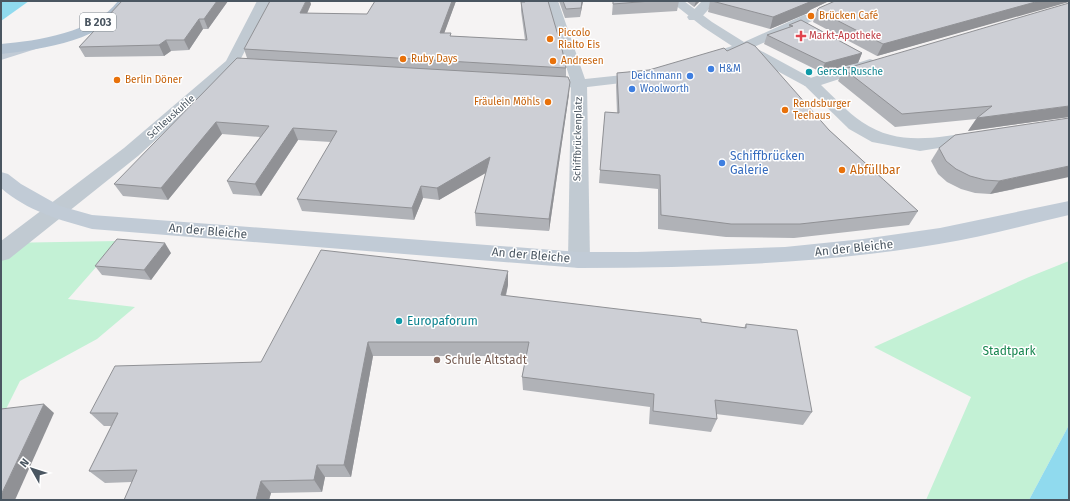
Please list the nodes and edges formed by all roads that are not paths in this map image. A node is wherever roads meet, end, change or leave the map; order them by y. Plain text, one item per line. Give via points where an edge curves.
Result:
1 (125, 1) edge
2 (264, 1) edge
3 (552, 1) edge
4 (676, 1) edge
5 (709, 1) edge
6 (694, 17) junction
7 (812, 19) dead end
8 (66, 36) junction
9 (743, 47) junction
10 (1, 49) edge
11 (854, 52) edge
12 (1, 55) edge
13 (713, 56) edge
14 (654, 75) edge
15 (532, 82) edge
16 (810, 83) junction
17 (579, 84) junction
18 (991, 135) edge
19 (1, 178) edge
20 (1069, 208) edge
21 (53, 211) junction
22 (1, 253) edge
23 (579, 260) junction

1 - 8 main road, B 203 via 115,13
2 - 21 street, Schleuskuhle via 239,63 131,152
3 - 17 street
4 - 6 street
5 - 6 street
6 - 9 street
7 - 9 street
8 - 10 main road, B 203
8 - 12 main road
9 - 13 street
9 - 16 street
11 - 16 street via 878,61
14 - 17 street, Schiffbrückenplatz
15 - 17 street
16 - 18 street via 855,125 878,138 920,145
17 - 23 street, Schiffbrückenplatz
19 - 21 main road, An der Bleiche via 14,189
20 - 23 main road, An der Bleiche via 940,236 863,247 748,256
21 - 22 street, Schleuskuhle
21 - 23 main road, An der Bleiche via 92,222

